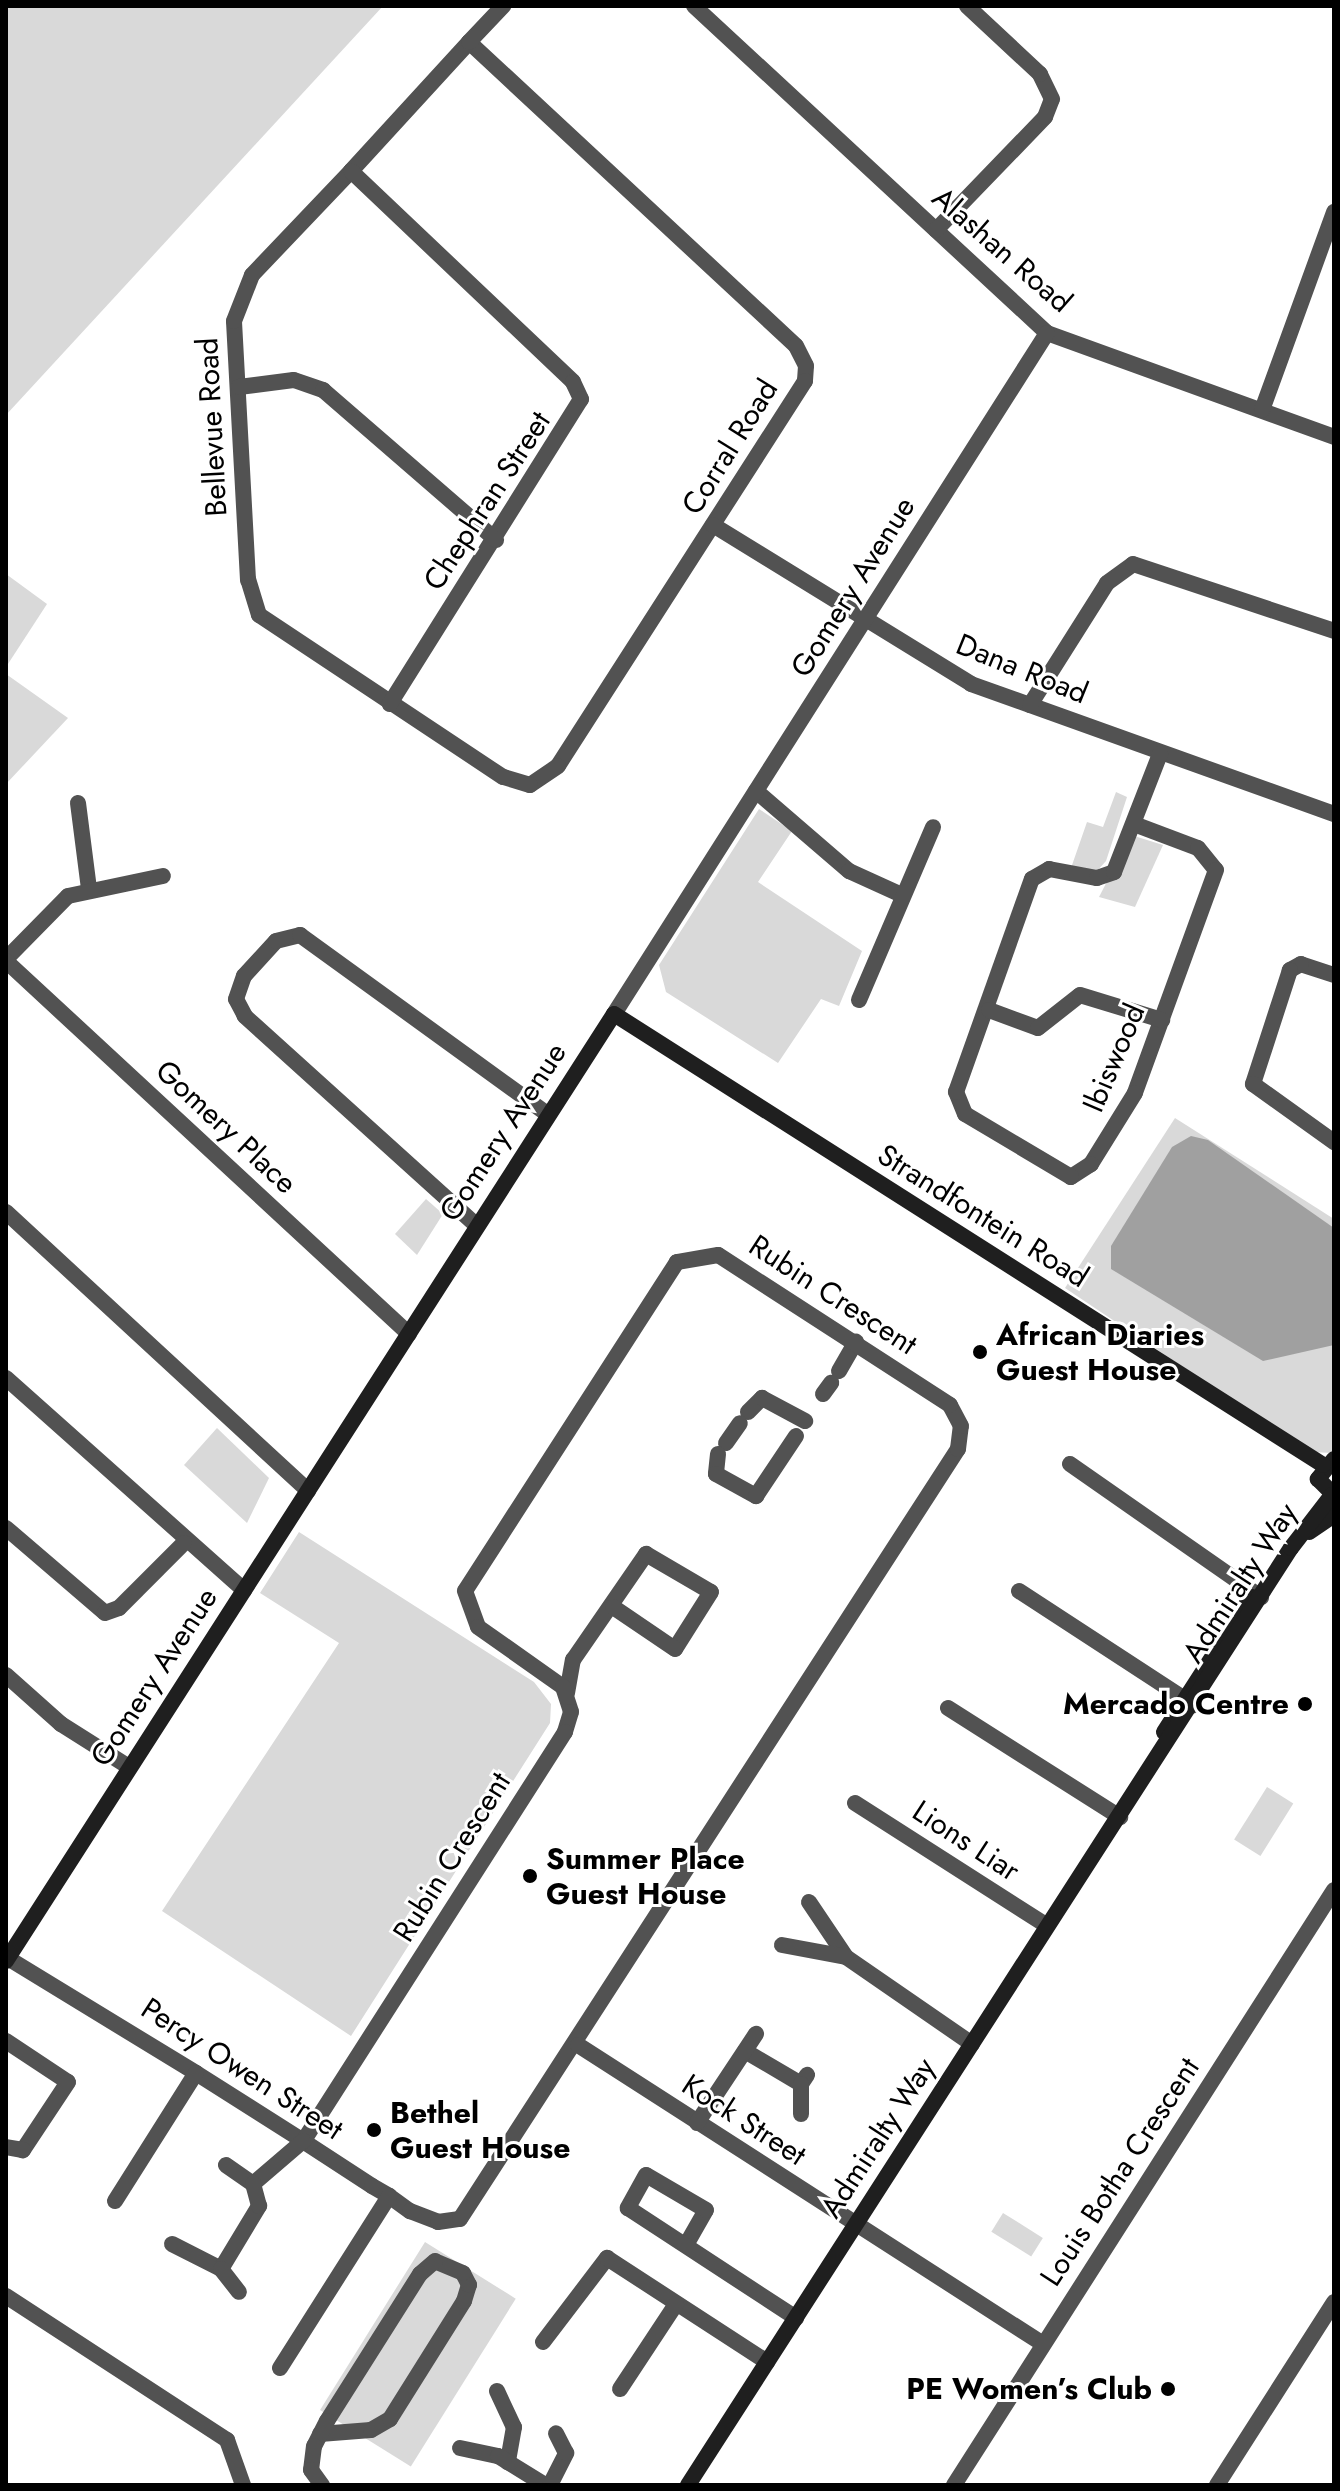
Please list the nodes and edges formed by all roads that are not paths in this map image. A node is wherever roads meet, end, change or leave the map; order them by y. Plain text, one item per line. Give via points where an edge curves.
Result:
1 (503, 6) edge
2 (694, 6) edge
3 (967, 6) edge
4 (469, 42) junction
5 (351, 171) junction
6 (1334, 212) edge
7 (936, 230) junction
8 (1329, 243) edge
9 (1047, 333) junction
10 (239, 387) junction
11 (1262, 410) junction
12 (1334, 437) edge
13 (713, 525) junction
14 (496, 540) junction
15 (865, 621) junction
16 (1334, 631) edge
17 (390, 704) junction
18 (1030, 705) junction
19 (1160, 754) junction
20 (539, 784) joint
21 (756, 791) junction
22 (78, 803) dead end
23 (1334, 814) edge
24 (1134, 824) junction
25 (933, 827) dead end
26 (163, 876) dead end
27 (89, 889) junction
28 (902, 895) junction
29 (6, 960) edge
30 (1334, 975) edge
31 (859, 1000) dead end
32 (989, 1010) junction
33 (614, 1014) junction
34 (1162, 1020) junction
35 (546, 1113) junction
36 (1334, 1142) edge
37 (6, 1212) edge
38 (476, 1225) junction
39 (409, 1334) junction
40 (856, 1342) junction
41 (6, 1378) edge
42 (802, 1427) junction
43 (1328, 1462) edge
44 (1070, 1464) dead end
45 (308, 1491) junction
46 (1330, 1493) edge
47 (1334, 1515) edge
48 (6, 1528) edge
49 (184, 1543) junction
50 (1291, 1548) junction
51 (244, 1590) junction
52 (1019, 1591) dead end
53 (1258, 1594) junction
54 (613, 1607) junction
55 (6, 1675) edge
56 (567, 1693) junction
57 (1188, 1701) junction
58 (948, 1708) dead end
59 (129, 1767) junction
60 (855, 1803) dead end
61 (1117, 1817) junction
62 (1334, 1890) edge
63 (809, 1902) dead end
64 (1047, 1926) junction
65 (782, 1945) dead end
66 (846, 1957) junction
67 (7, 1959) edge
68 (756, 2034) dead end
69 (6, 2041) edge
70 (972, 2044) junction
71 (578, 2045) junction
72 (745, 2051) junction
73 (196, 2073) junction
74 (801, 2114) dead end
75 (697, 2123) junction
76 (303, 2141) junction
77 (6, 2147) edge
78 (226, 2165) dead end
79 (253, 2184) junction
80 (389, 2196) junction
81 (115, 2201) dead end
82 (448, 2222) joint
83 (854, 2226) junction
84 (172, 2244) dead end
85 (686, 2245) junction
86 (221, 2269) junction
87 (239, 2292) dead end
88 (6, 2296) edge
89 (1334, 2302) edge
90 (676, 2304) junction
91 (796, 2318) junction
92 (543, 2342) dead end
93 (1043, 2344) junction
94 (767, 2362) junction
95 (280, 2368) dead end
96 (620, 2389) dead end
97 (497, 2391) dead end
98 (556, 2433) dead end
99 (320, 2434) junction
100 (460, 2448) dead end
101 (508, 2462) junction
102 (243, 2485) edge
103 (322, 2485) edge
104 (547, 2485) edge
105 (688, 2485) edge
106 (954, 2485) edge
107 (1217, 2485) edge

1 - 4 street, Bellevue Road
2 - 7 street, Alashan Road
3 - 7 street via 1040,74 1052,99 1045,117
4 - 5 street, Bellevue Road
4 - 13 street, Corral Road via 801,352 805,381
5 - 10 street, Bellevue Road via 240,292 234,321
5 - 14 street, Chephran Street via 580,391 576,416
6 - 8 street
7 - 9 street, Alashan Road
8 - 11 street
9 - 11 street, Alashan Road
9 - 15 street, Gomery Avenue
10 - 14 street via 294,380 323,390
10 - 17 street, Bellevue Road via 253,604 276,631
11 - 12 street, Alashan Road
13 - 15 street, Dana Road
13 - 20 street, Corral Road via 558,766
14 - 17 street, Chephran Street
15 - 18 street, Dana Road via 971,684
15 - 21 street, Gomery Avenue
16 - 18 street via 1133,564 1107,583
17 - 20 street, Bellevue Road via 503,777
18 - 19 street, Dana Road
19 - 23 street, Dana Road
19 - 24 street, Ibiswood
21 - 28 street via 849,871
21 - 33 street, Gomery Avenue
22 - 27 street
24 - 32 street, Ibiswood via 1110,875 1049,869 1032,879
24 - 34 street, Ibiswood via 1198,848 1216,866
25 - 28 street
26 - 27 street
27 - 29 street via 55,904
28 - 31 street
29 - 39 street, Gomery Place
30 - 36 street via 1301,964 1290,970 1253,1084
32 - 34 street via 1038,1028 1080,995
32 - 34 street, Ibiswood via 957,1106 1071,1177 1085,1171 1127,1108
33 - 35 street, Gomery Avenue
33 - 43 street, Strandfontein Road
35 - 38 street, Gomery Avenue
35 - 38 street via 300,935 276,941 244,976 236,999 245,1016
37 - 45 street
38 - 39 street, Gomery Avenue
39 - 45 street, Gomery Avenue
40 - 42 street
40 - 56 street, Rubin Crescent via 718,1255 689,1255 668,1273 465,1591 478,1627
40 - 71 street, Rubin Crescent via 950,1405 961,1426 958,1449
41 - 49 street
42 - 42 street via 762,1398 722,1448 716,1474 756,1496
43 - 46 street, Strandfontein Road
44 - 53 street
45 - 51 street, Gomery Avenue
46 - 50 street, Admiralty Way
46 - 53 street, Admiralty Way
47 - 50 street
48 - 49 street via 105,1613 119,1608
49 - 51 street
50 - 53 street, Admiralty Way
51 - 59 street, Gomery Avenue
52 - 57 street
53 - 57 street, Admiralty Way
54 - 54 street via 648,1554 711,1592 675,1649
54 - 56 street via 573,1660
55 - 59 street via 61,1724
56 - 76 street, Rubin Crescent via 565,1732
57 - 61 street, Admiralty Way
58 - 61 street
59 - 67 street, Gomery Avenue
60 - 64 street, Lions Liar
61 - 64 street, Admiralty Way
62 - 93 street, Louis Botha Crescent
63 - 66 street
64 - 70 street, Admiralty Way
65 - 66 street
66 - 70 street
67 - 73 street, Percy Owen Street
68 - 72 street
69 - 77 street via 68,2082 23,2150
70 - 83 street, Admiralty Way
71 - 75 street, Kock Street
71 - 82 street, Rubin Crescent via 474,2207
72 - 74 street via 804,2079
72 - 75 street
73 - 76 street, Percy Owen Street
73 - 81 street
75 - 83 street, Kock Street
76 - 79 street, Rubin Crescent
76 - 80 street, Percy Owen Street
78 - 79 street
79 - 86 street via 259,2206
80 - 82 street, Percy Owen Street
80 - 95 street
83 - 91 street, Admiralty Way
83 - 93 street, Kock Street
84 - 86 street
85 - 85 street via 626,2205 646,2175 706,2210
85 - 91 street
86 - 87 street
88 - 102 street via 227,2440
89 - 107 street
90 - 92 street via 604,2258
90 - 94 street
90 - 96 street
91 - 94 street, Admiralty Way
93 - 106 street, Louis Botha Crescent
94 - 105 street, Admiralty Way
97 - 101 street via 514,2427
98 - 104 street via 565,2457
99 - 99 street via 427,2266 444,2262 463,2273 469,2285 464,2301 390,2419 371,2430
99 - 103 street via 310,2462
100 - 101 street
101 - 104 street

